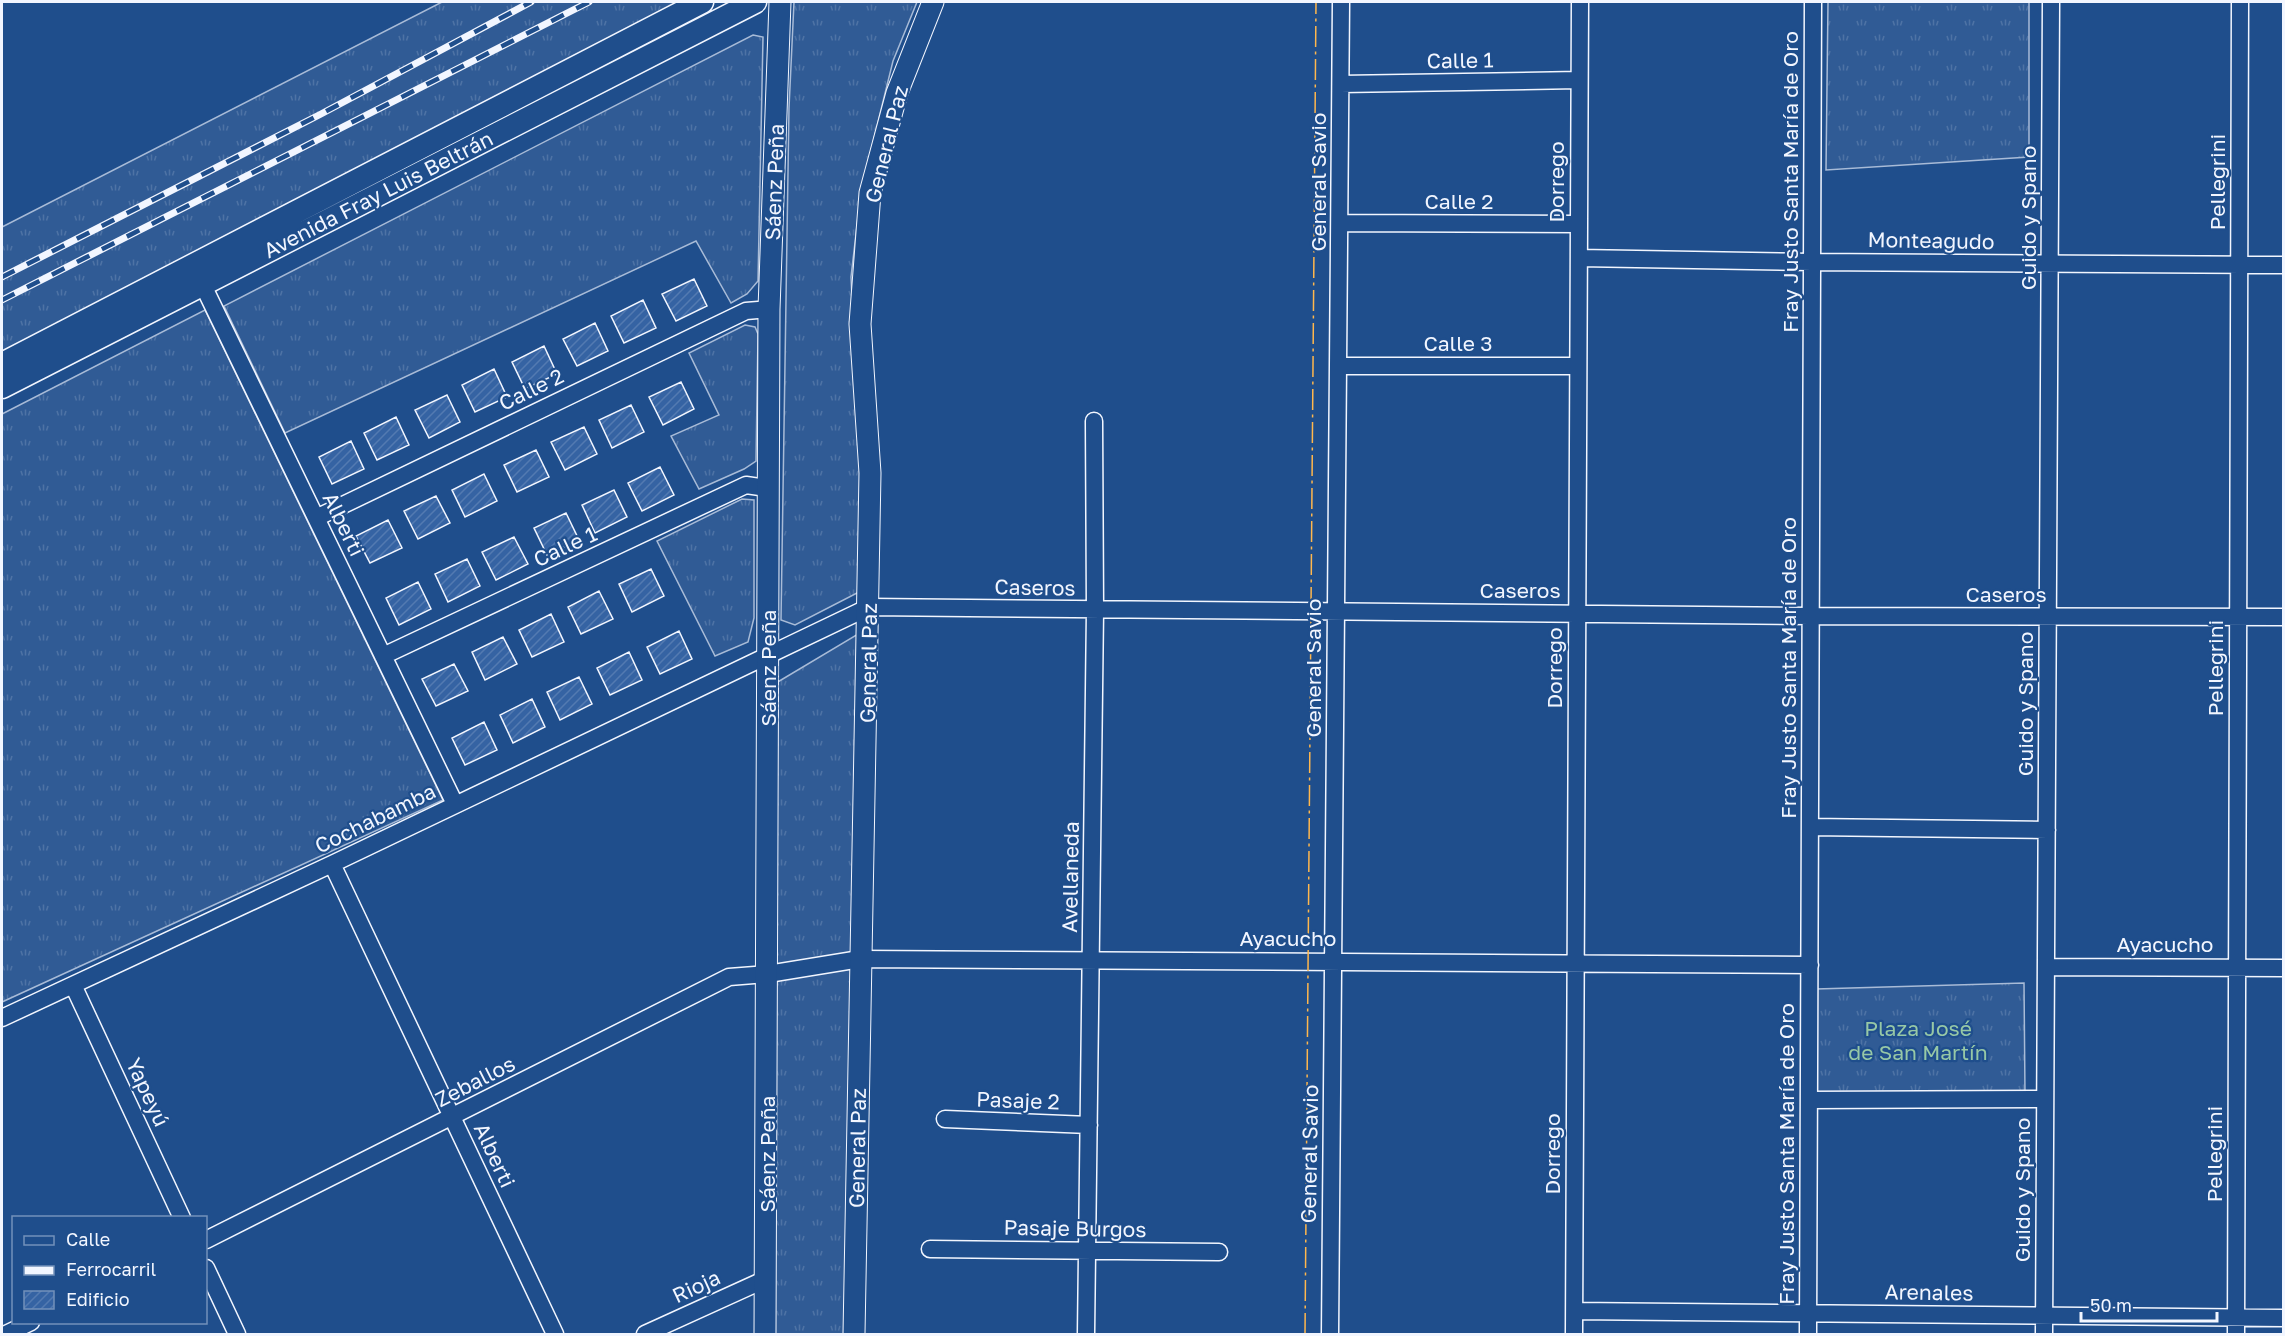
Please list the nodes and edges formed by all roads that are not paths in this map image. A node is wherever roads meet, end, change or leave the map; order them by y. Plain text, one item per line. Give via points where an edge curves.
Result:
1 (702, 2) edge
2 (756, 2) edge
3 (780, 2) edge
4 (933, 2) edge
5 (1341, 2) edge
6 (1580, 2) edge
7 (1813, 2) edge
8 (2051, 2) edge
9 (2240, 2) edge
10 (1579, 80) junction
11 (1341, 84) junction
12 (1340, 223) junction
13 (1579, 224) junction
14 (1578, 258) junction
15 (1812, 262) junction
16 (193, 263) junction
17 (2050, 264) junction
18 (2239, 264) junction
19 (2283, 265) edge
20 (202, 284) junction
21 (769, 309) junction
22 (2, 364) edge
23 (1339, 366) junction
24 (1578, 366) junction
25 (2, 387) edge
26 (1094, 421) dead end
27 (767, 488) junction
28 (316, 518) junction
29 (869, 607) junction
30 (1095, 610) junction
31 (1336, 612) junction
32 (1577, 613) junction
33 (1811, 616) junction
34 (2238, 616) junction
35 (2048, 617) junction
36 (2283, 617) edge
37 (383, 656) junction
38 (768, 656) junction
39 (455, 804) junction
40 (1810, 827) junction
41 (2047, 830) junction
42 (332, 864) junction
43 (860, 959) junction
44 (1091, 959) junction
45 (1334, 961) junction
46 (1576, 963) junction
47 (1810, 965) junction
48 (2237, 966) junction
49 (2046, 967) junction
50 (2283, 968) edge
51 (768, 974) junction
52 (73, 985) junction
53 (2, 1018) edge
54 (2045, 1099) junction
55 (1809, 1100) junction
56 (453, 1118) junction
57 (945, 1119) dead end
58 (1089, 1125) junction
59 (181, 1216) edge
60 (207, 1240) edge
61 (930, 1249) dead end
62 (1087, 1251) junction
63 (1219, 1252) dead end
64 (207, 1270) edge
65 (766, 1279) junction
66 (1574, 1311) junction
67 (1808, 1314) junction
68 (2044, 1316) junction
69 (2236, 1317) junction
70 (2283, 1318) edge
71 (29, 1324) edge
72 (6, 1335) edge
73 (237, 1335) edge
74 (555, 1335) edge
75 (645, 1335) edge
76 (765, 1335) edge
77 (854, 1335) edge
78 (1086, 1335) edge
79 (1330, 1335) edge
80 (1574, 1335) edge
81 (1808, 1335) edge
82 (2044, 1335) edge
83 (2236, 1335) edge

1 - 16 main road, Avenida Fray Luis Beltrán
2 - 20 main road, Avenida Fray Luis Beltrán
3 - 21 street, Sáenz Peña
4 - 29 street, General Paz via 897,93 870,193 860,324 870,473
5 - 11 street, General Savio
6 - 10 street, Dorrego
7 - 15 street, Fray Justo Santa María de Oro
8 - 17 street, Guido y Spano
9 - 18 street, Pellegrini
10 - 11 street, Calle 1
10 - 13 street, Dorrego
11 - 12 street, General Savio
12 - 13 street, Calle 2
12 - 23 street, General Savio
13 - 14 street, Dorrego
14 - 15 street, Monteagudo
14 - 24 street, Dorrego
15 - 17 street, Monteagudo
15 - 33 street, Fray Justo Santa María de Oro
16 - 20 street, Alberti
16 - 22 main road, Avenida Fray Luis Beltrán
17 - 18 street, Monteagudo
17 - 35 street, Guido y Spano
18 - 19 street, Monteagudo
18 - 34 street, Pellegrini
20 - 25 main road, Avenida Fray Luis Beltrán
20 - 28 street, Alberti
21 - 27 street, Sáenz Peña
21 - 28 street, Calle 2 via 746,311
23 - 24 street, Calle 3
23 - 31 street, General Savio
24 - 32 street, Dorrego
26 - 30 street, Avellaneda
27 - 37 street, Calle 1 via 746,485
27 - 38 street, Sáenz Peña
28 - 37 street, Alberti
29 - 30 street, Caseros
29 - 38 street, Caseros
29 - 43 street, General Paz
30 - 31 street, Caseros
30 - 44 street, Avellaneda
31 - 32 street, Caseros
31 - 45 street, General Savio
32 - 33 street, Caseros
32 - 46 street, Dorrego
33 - 35 street, Caseros
33 - 40 street, Fray Justo Santa María de Oro
34 - 35 street, Caseros
34 - 36 street, Caseros
34 - 48 street, Pellegrini
35 - 41 street, Guido y Spano
37 - 39 street, Alberti
38 - 39 street, Cochabamba
38 - 51 street, Sáenz Peña
39 - 42 street, Cochabamba
40 - 41 street
40 - 47 street, Fray Justo Santa María de Oro
41 - 49 street, Guido y Spano
42 - 52 street, Cochabamba
42 - 56 street, Alberti
43 - 44 street, Ayacucho
43 - 51 street, Ayacucho
43 - 77 street, General Paz
44 - 45 street, Ayacucho
44 - 58 street, Avellaneda
45 - 46 street, Ayacucho
45 - 79 street, General Savio
46 - 47 street, Ayacucho
46 - 66 street, Dorrego
47 - 55 street, Fray Justo Santa María de Oro
48 - 49 street, Ayacucho
48 - 50 street, Ayacucho
48 - 69 street, Pellegrini
49 - 54 street, Guido y Spano
51 - 56 street, Zeballos via 729,977
51 - 65 street, Sáenz Peña
52 - 53 street, Cochabamba
52 - 59 street, Yapeyú
54 - 55 street
54 - 68 street, Guido y Spano
55 - 67 street, Fray Justo Santa María de Oro
56 - 60 street, Zeballos
56 - 74 street, Alberti
57 - 58 street, Pasaje 2
58 - 62 street, Avellaneda
61 - 62 street, Pasaje Burgos
62 - 63 street, Pasaje Burgos
62 - 78 street, Avellaneda
64 - 73 street
65 - 75 street, Rioja
65 - 76 street, Sáenz Peña
66 - 67 street, Arenales
66 - 80 street, Dorrego
67 - 68 street, Arenales
67 - 81 street, Fray Justo Santa María de Oro
68 - 69 street, Arenales
68 - 82 street, Guido y Spano
69 - 70 street, Arenales
69 - 83 street, Pellegrini
71 - 72 street

